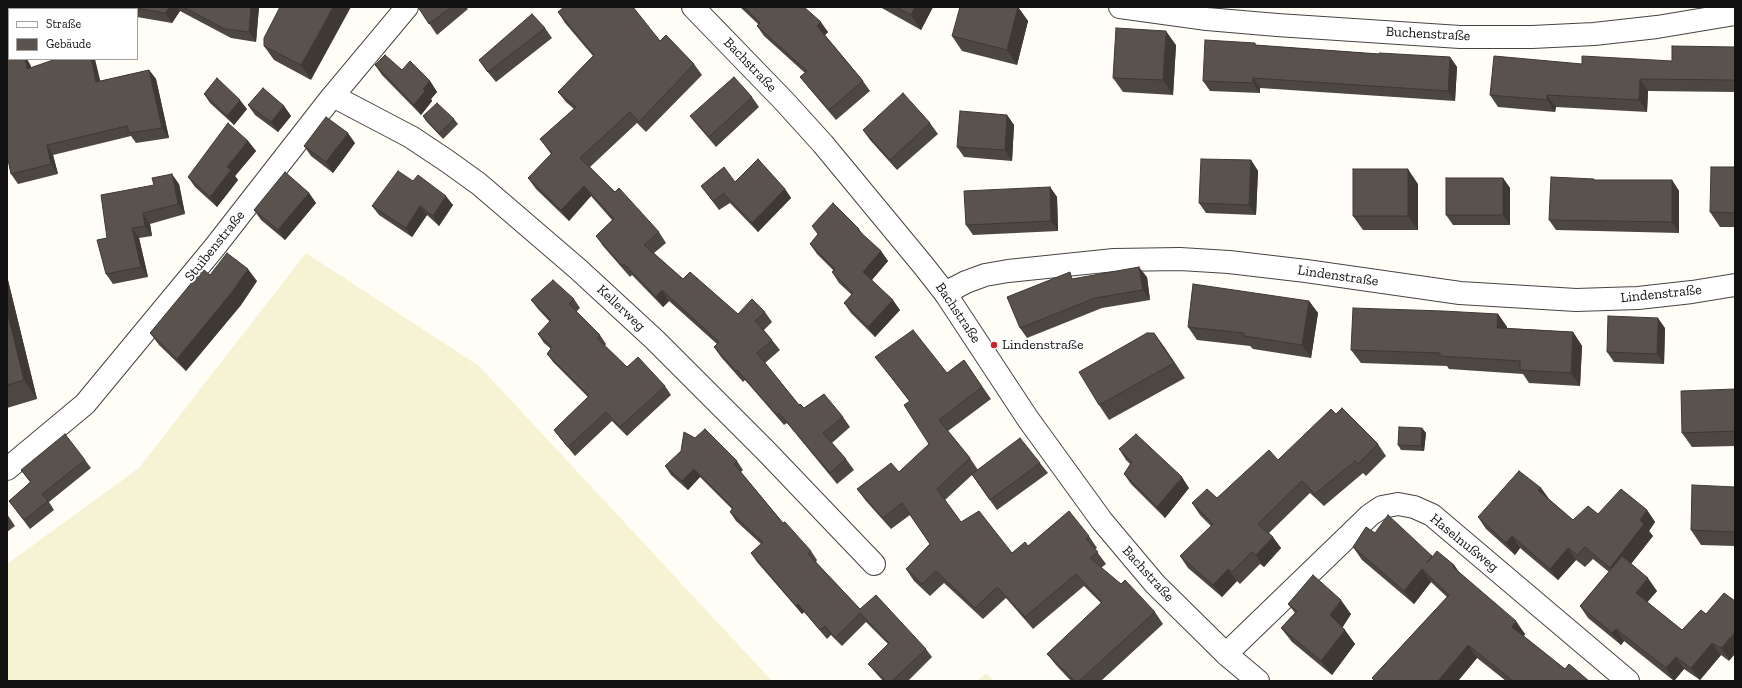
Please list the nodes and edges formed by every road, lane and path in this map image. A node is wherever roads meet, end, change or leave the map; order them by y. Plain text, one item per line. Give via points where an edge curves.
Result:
1 (407, 7) edge
2 (693, 7) edge
3 (1120, 7) edge
4 (1735, 14) edge
5 (332, 96) junction
6 (1735, 285) edge
7 (945, 293) junction
8 (7, 469) edge
9 (874, 564) dead end
10 (1226, 654) junction
11 (1258, 681) edge
12 (1628, 681) edge

1 - 5 street, Stuibenstraße
2 - 7 street, Bachstraße via 823,144
3 - 4 street, Buchenstraße via 1207,19 1277,25 1460,36 1532,37 1657,27
5 - 8 street, Stuibenstraße via 214,248 85,404
5 - 9 street, Kellerweg via 411,137 447,160 479,184 578,269 655,340
6 - 7 street, Lindenstraße via 1646,297 1576,300 1460,294 1306,271 1180,259 1114,260 1008,271 985,275
7 - 10 street, Bachstraße via 1028,419 1102,521 1155,584
10 - 11 street, Bachstraße
10 - 12 street, Haselnußweg via 1370,515 1382,507 1398,504 1414,507 1432,515

